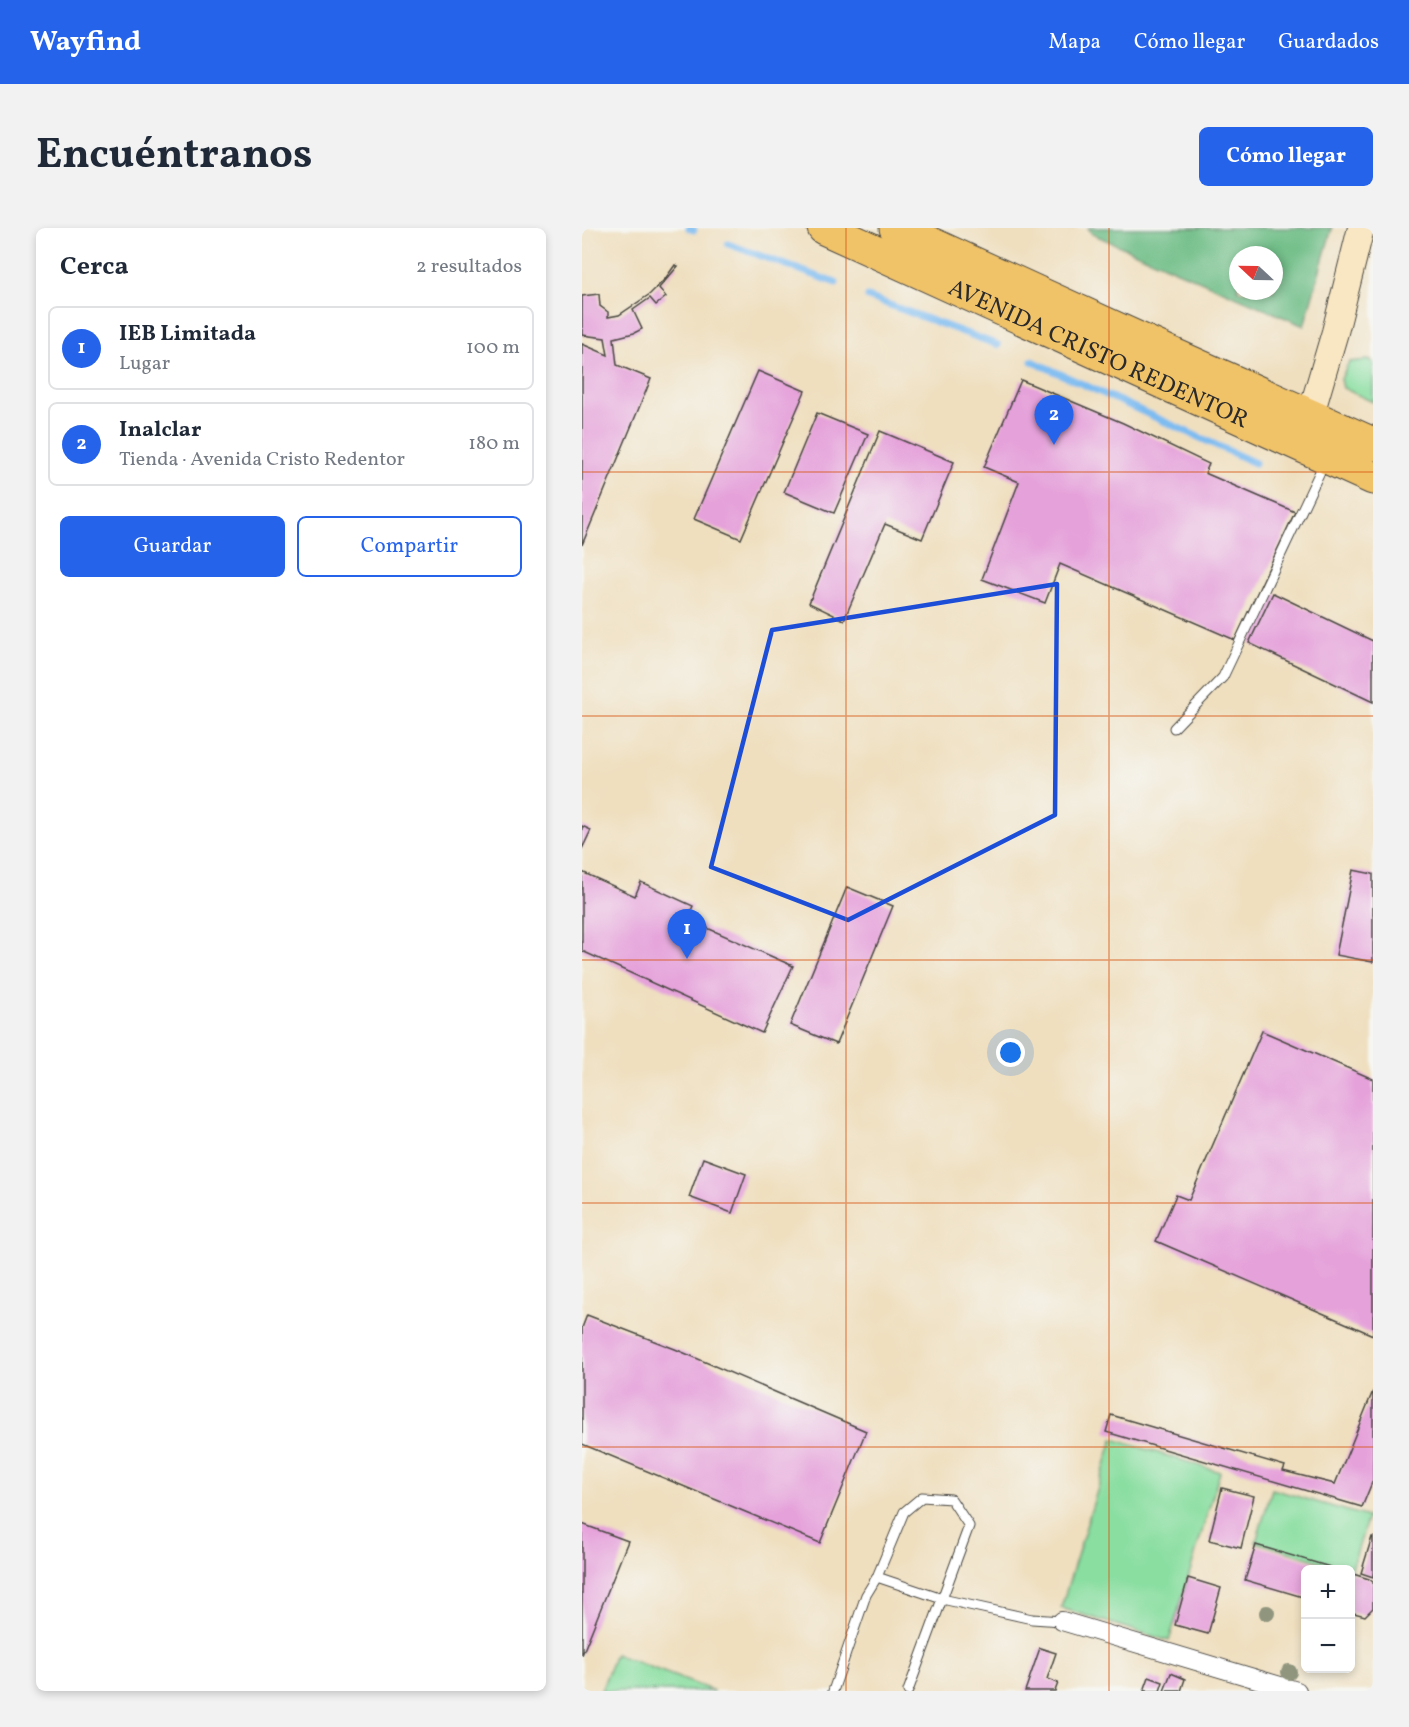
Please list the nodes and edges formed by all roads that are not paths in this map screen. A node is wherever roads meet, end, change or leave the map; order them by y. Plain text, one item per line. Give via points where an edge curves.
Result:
1 (824, 228) edge
2 (896, 228) edge
3 (1361, 228) edge
4 (1310, 417) junction
5 (1373, 444) edge
6 (1327, 457) junction
7 (1373, 478) edge
8 (1174, 728) dead end
9 (877, 1577) junction
10 (942, 1599) junction
11 (1062, 1621) joint
12 (833, 1691) edge
13 (908, 1691) edge
14 (1297, 1691) edge

1 - 6 highway, AVENIDA CRISTO REDENTOR
2 - 4 highway, AVENIDA CRISTO REDENTOR
3 - 4 street
4 - 5 highway, AVENIDA CRISTO REDENTOR
6 - 7 highway, AVENIDA CRISTO REDENTOR
6 - 8 lane via 1223,677
9 - 10 lane
9 - 10 lane via 904,1512 922,1497 951,1499 969,1526
9 - 12 lane via 866,1595
10 - 11 lane via 1032,1619
10 - 13 lane
11 - 14 street

